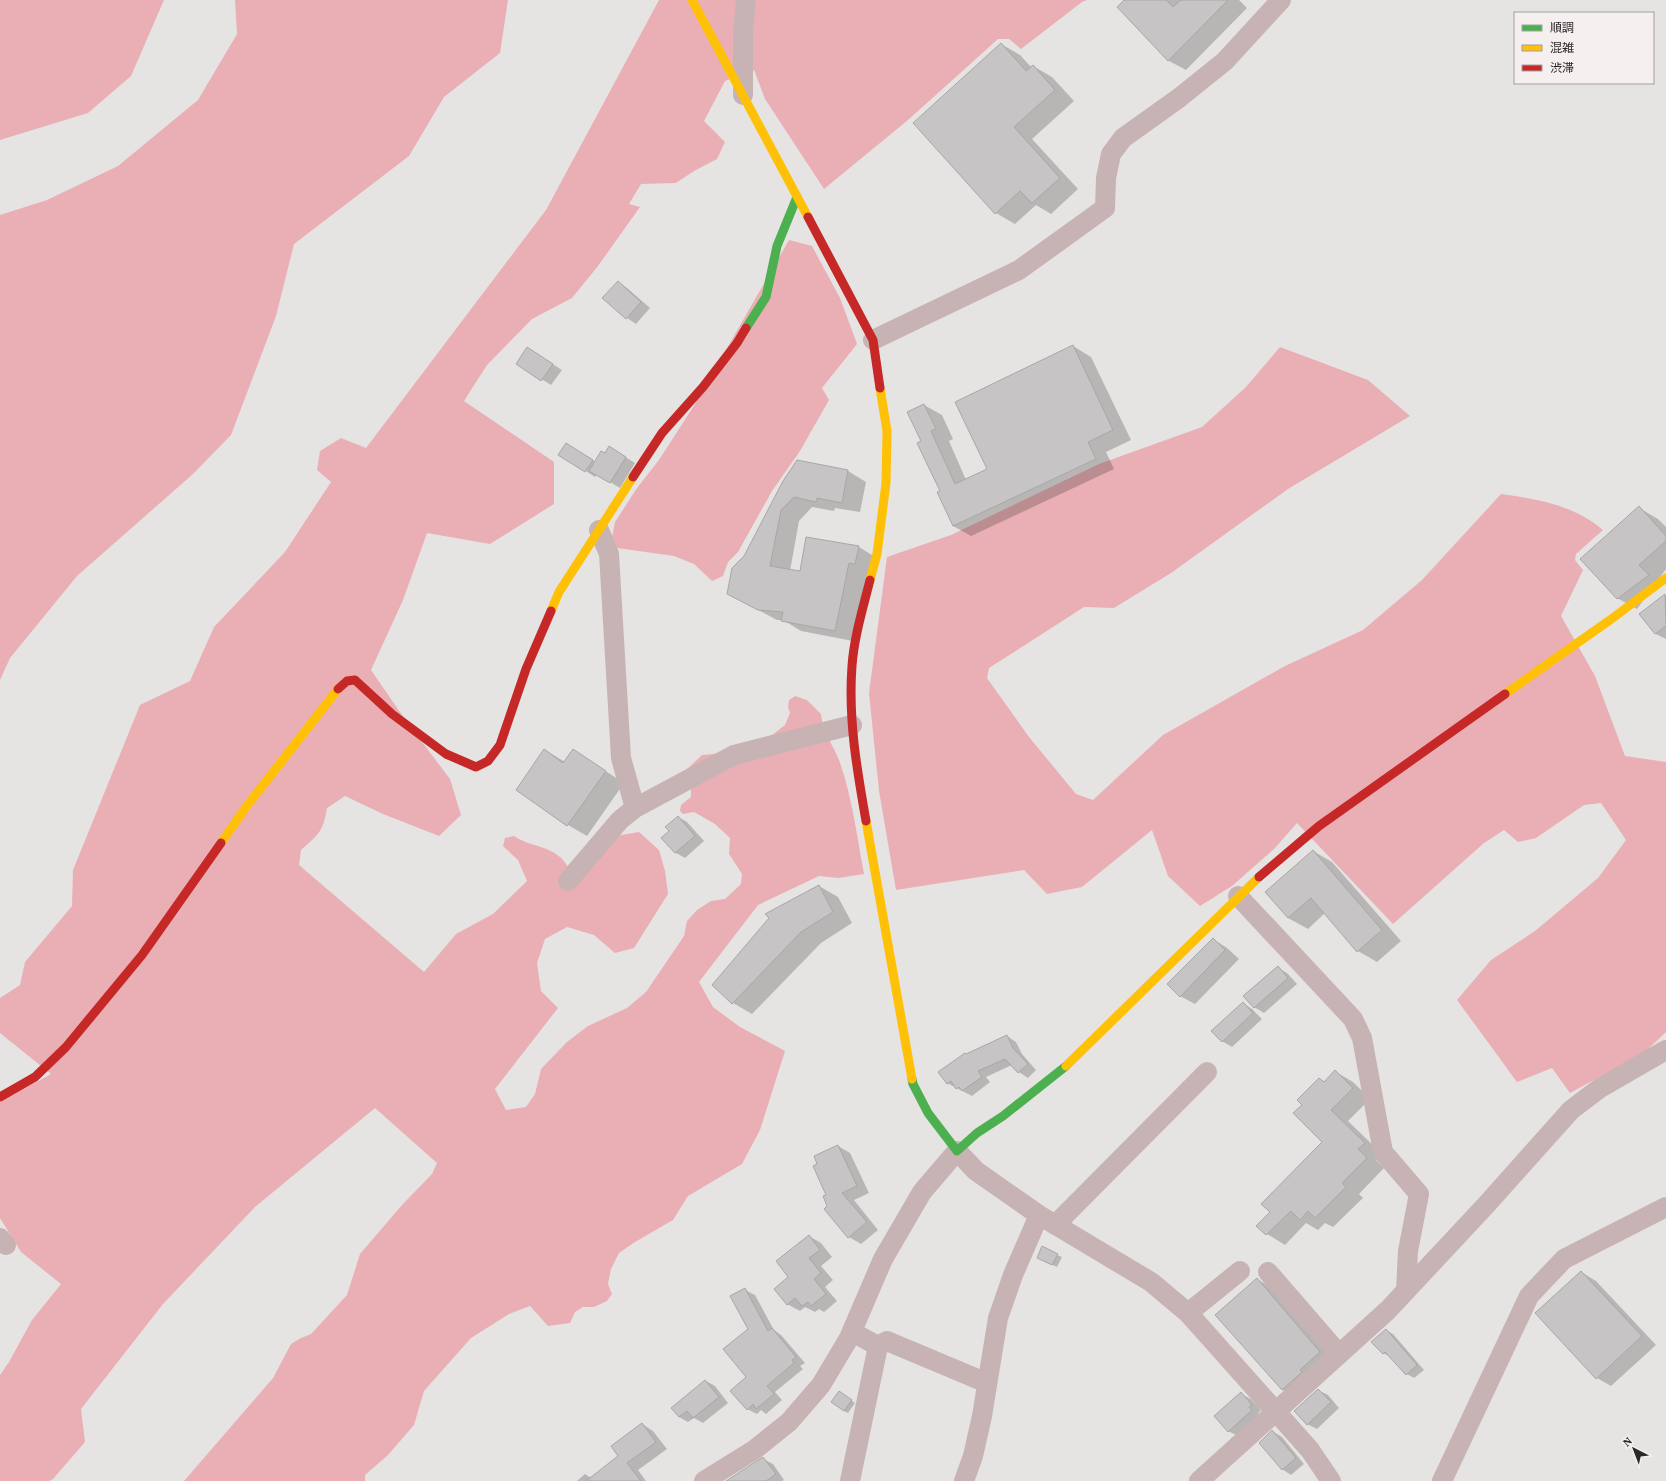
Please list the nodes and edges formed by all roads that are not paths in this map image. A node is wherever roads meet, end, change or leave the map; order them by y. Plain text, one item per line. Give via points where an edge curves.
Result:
1 (692, 0) edge
2 (746, 0) edge
3 (1281, 0) edge
4 (743, 95) junction
5 (797, 197) junction
6 (873, 340) junction
7 (599, 530) junction
8 (1666, 578) edge
9 (852, 725) junction
10 (635, 808) junction
11 (568, 880) dead end
12 (1238, 896) junction
13 (1666, 1050) edge
14 (1207, 1072) dead end
15 (0, 1097) edge
16 (957, 1151) junction
17 (1666, 1207) edge
18 (1047, 1220) junction
19 (1240, 1271) dead end
20 (1268, 1272) dead end
21 (1406, 1290) junction
22 (1188, 1313) junction
23 (852, 1332) junction
24 (878, 1346) junction
25 (1339, 1354) junction
26 (987, 1383) junction
27 (1277, 1411) junction
28 (704, 1481) edge
29 (850, 1481) edge
30 (964, 1481) edge
31 (1199, 1481) edge
32 (1331, 1481) edge
33 (1442, 1481) edge

1 - 4 street
2 - 4 street via 743,31
3 - 6 street via 1225,61 1123,138 1111,154 1106,178 1105,208 1019,270
4 - 5 street
5 - 6 street
5 - 7 street via 777,246 766,297 703,387 662,433
6 - 9 street via 887,431 886,483 877,554 859,623 852,666
7 - 10 street via 609,554 621,758
7 - 15 street via 559,592 526,669 500,745 488,761 476,767 446,754 392,714 355,680 347,681 333,694 246,807 142,955 66,1047 35,1078
8 - 12 street via 1319,826
9 - 10 street via 734,755
9 - 16 street via 855,758 913,1084 928,1113
10 - 11 street via 620,820
12 - 16 street via 1068,1064
12 - 21 street via 1353,1019 1362,1038 1383,1152 1419,1194 1408,1251
13 - 21 street via 1600,1088 1571,1110
14 - 18 street
16 - 18 street via 976,1171
16 - 23 street via 922,1192 883,1259
17 - 33 street via 1564,1259 1529,1296
18 - 22 street via 1151,1282
18 - 26 street via 1013,1275 998,1318
19 - 22 street
20 - 25 street
21 - 25 street via 1388,1310
22 - 27 street
23 - 24 street
23 - 28 street via 821,1385 789,1422 754,1450
24 - 26 street via 887,1341
24 - 29 street
25 - 27 street
26 - 30 street via 973,1456
27 - 31 street
27 - 32 street via 1310,1450

